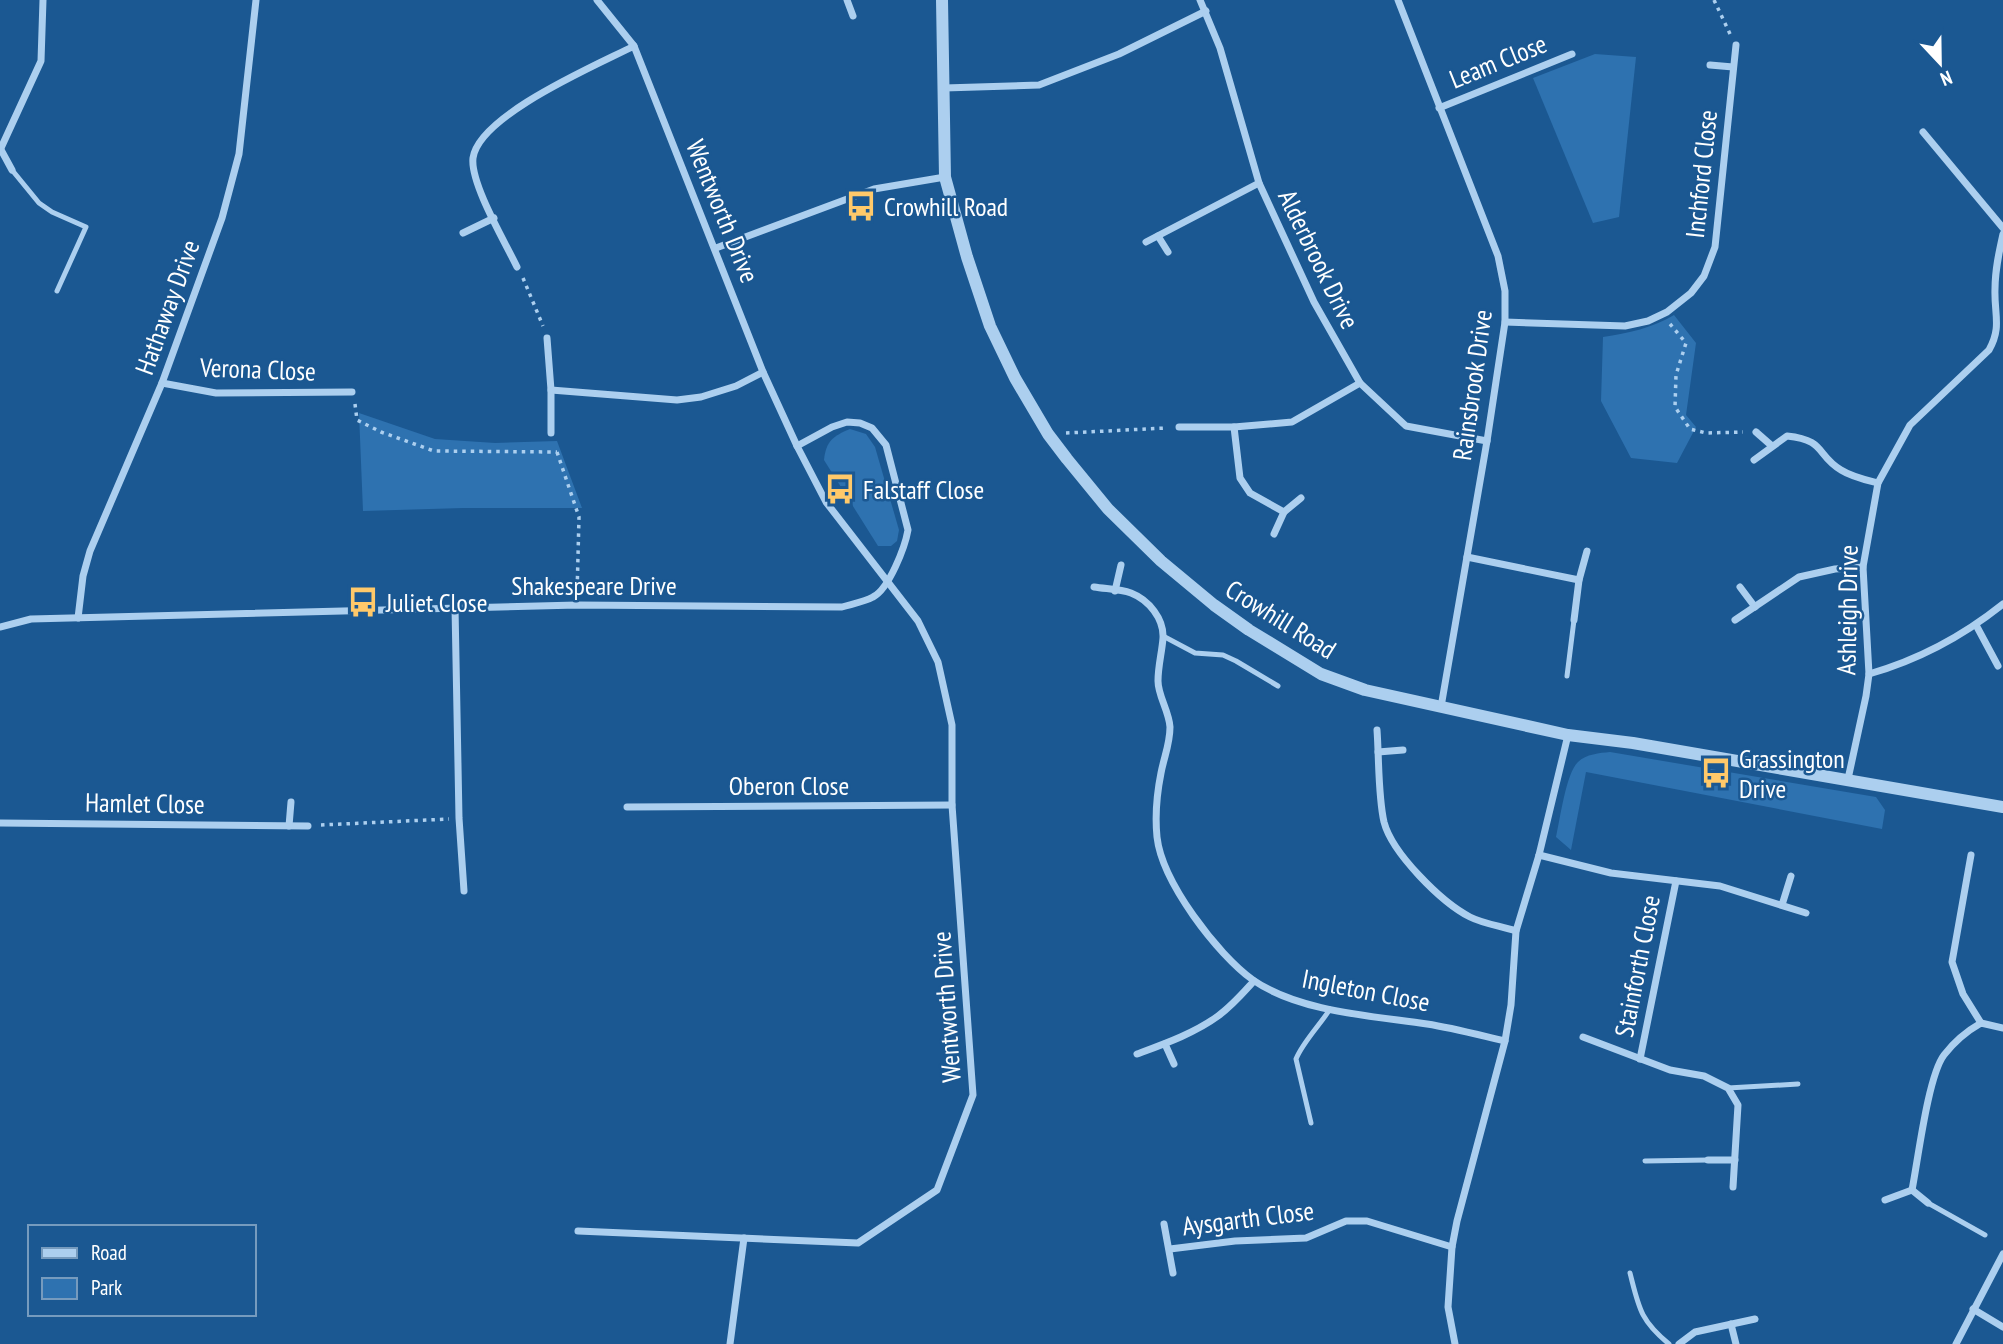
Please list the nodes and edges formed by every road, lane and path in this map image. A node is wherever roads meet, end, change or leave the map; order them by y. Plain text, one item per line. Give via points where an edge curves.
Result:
1 (43, 0) edge
2 (256, 0) edge
3 (597, 0) edge
4 (847, 0) edge
5 (942, 0) edge
6 (1200, 0) edge
7 (1400, 0) edge
8 (1714, 0) edge
9 (1206, 11) junction
10 (853, 16) dead end
11 (1736, 45) joint
12 (634, 46) junction
13 (1572, 54) dead end
14 (1710, 65) dead end
15 (1733, 67) junction
16 (944, 88) junction
17 (1439, 108) junction
18 (1923, 132) dead end
19 (0, 148) edge
20 (12, 170) joint
21 (945, 177) junction
22 (1259, 184) junction
23 (494, 218) junction
24 (2003, 228) edge
25 (463, 233) dead end
26 (2003, 234) edge
27 (1158, 236) junction
28 (1146, 242) dead end
29 (716, 248) junction
30 (1168, 252) dead end
31 (517, 267) joint
32 (57, 292) dead end
33 (1662, 315) junction
34 (1505, 322) junction
35 (547, 338) joint
36 (763, 372) junction
37 (162, 383) junction
38 (1360, 383) junction
39 (551, 390) junction
40 (352, 392) joint
41 (1179, 427) joint
42 (1234, 427) junction
43 (1756, 432) joint
44 (551, 433) joint
45 (1048, 433) junction
46 (1487, 441) junction
47 (797, 446) junction
48 (1772, 446) junction
49 (557, 452) junction
50 (1754, 460) dead end
51 (1878, 483) junction
52 (1301, 498) dead end
53 (1284, 512) junction
54 (1273, 534) dead end
55 (1587, 551) dead end
56 (1467, 556) junction
57 (1121, 565) dead end
58 (1863, 567) junction
59 (1579, 580) junction
60 (887, 583) junction
61 (1740, 586) dead end
62 (1094, 587) dead end
63 (1115, 591) junction
64 (2003, 604) edge
65 (577, 605) junction
66 (456, 607) junction
67 (1755, 607) junction
68 (78, 618) junction
69 (1574, 620) joint
70 (1735, 620) dead end
71 (1976, 625) junction
72 (0, 627) edge
73 (1163, 636) junction
74 (1998, 666) joint
75 (1869, 674) junction
76 (2003, 674) edge
77 (1566, 677) dead end
78 (1278, 686) dead end
79 (1441, 707) junction
80 (1377, 730) dead end
81 (1568, 735) junction
82 (1403, 750) dead end
83 (1378, 752) junction
84 (1848, 779) junction
85 (291, 802) dead end
86 (952, 805) junction
87 (627, 807) dead end
88 (2003, 807) edge
89 (459, 818) junction
90 (0, 823) edge
91 (289, 826) junction
92 (308, 826) joint
93 (1539, 855) junction
94 (1971, 855) dead end
95 (1791, 876) dead end
96 (1676, 881) junction
97 (464, 891) dead end
98 (1782, 905) junction
99 (1806, 913) dead end
100 (1516, 931) junction
101 (1254, 981) junction
102 (1330, 1009) junction
103 (1981, 1023) junction
104 (2003, 1028) edge
105 (1583, 1037) dead end
106 (1505, 1041) junction
107 (1165, 1044) junction
108 (1137, 1054) dead end
109 (1640, 1059) junction
110 (1174, 1064) dead end
111 (1798, 1084) dead end
112 (1728, 1088) junction
113 (1311, 1123) dead end
114 (1708, 1160) joint
115 (1735, 1160) junction
116 (1645, 1161) dead end
117 (1733, 1187) dead end
118 (1912, 1190) junction
119 (1885, 1200) dead end
120 (1928, 1203) joint
121 (1164, 1224) dead end
122 (578, 1231) dead end
123 (1985, 1235) dead end
124 (744, 1238) junction
125 (1452, 1247) junction
126 (1170, 1249) junction
127 (2003, 1254) edge
128 (1173, 1273) dead end
129 (1630, 1273) dead end
130 (1973, 1309) junction
131 (1755, 1319) dead end
132 (1731, 1324) junction
133 (2003, 1327) edge
134 (730, 1344) edge
135 (1455, 1344) edge
136 (1669, 1344) edge
137 (1679, 1344) edge
138 (1736, 1344) edge
139 (1955, 1344) edge

1 - 19 street via 41,61
2 - 37 street, Hathaway Drive via 239,154 222,218
3 - 12 street, Wentworth Drive
4 - 10 street
5 - 16 street, Crowhill Road
6 - 9 street, Alderbrook Drive
7 - 17 street, Rainsbrook Drive
8 - 11 path
9 - 16 street via 1119,54 1039,85
9 - 22 street, Alderbrook Drive
11 - 15 street, Inchford Close
12 - 23 street via 525,102 485,134 473,158 476,183
12 - 29 street, Wentworth Drive
13 - 17 street, Leam Close
14 - 15 street
15 - 33 street, Inchford Close via 1715,247 1704,276 1691,293
16 - 21 street, Crowhill Road
17 - 34 street, Rainsbrook Drive via 1497,256 1505,291
18 - 24 street
19 - 20 street
20 - 32 lane via 39,203 86,227
21 - 29 street via 874,189
21 - 45 street, Crowhill Road via 990,326
22 - 27 street
22 - 38 street, Alderbrook Drive via 1314,302
23 - 25 street
23 - 31 street
26 - 51 street, Ashleigh Drive via 1995,291 1995,339 1910,425
27 - 28 street
27 - 30 street
29 - 36 street, Wentworth Drive
31 - 35 path
33 - 34 street, Inchford Close via 1625,326
33 - 43 path via 1686,343 1676,375 1675,407 1690,429
34 - 46 street, Rainsbrook Drive
35 - 39 street
36 - 39 street via 736,386 677,400
36 - 47 street, Wentworth Drive
37 - 40 street, Verona Close via 216,393
37 - 68 street, Hathaway Drive via 90,551
38 - 42 street via 1292,422
38 - 46 street, Alderbrook Drive via 1406,426
39 - 44 street
40 - 49 path via 357,420 434,451
41 - 42 street
41 - 45 path
42 - 53 street via 1240,478 1250,493
43 - 48 street
44 - 49 path
45 - 79 street, Crowhill Road via 1108,509 1161,561 1249,630 1321,674 1365,690
46 - 56 street, Rainsbrook Drive
47 - 60 street, Wentworth Drive via 826,502
47 - 60 street via 847,422 872,428 886,445 908,530
48 - 50 street
48 - 51 street via 1787,436 1804,438 1840,469
49 - 65 path via 579,517
51 - 58 street, Ashleigh Drive
52 - 53 street
53 - 54 street
55 - 59 street
56 - 59 street
56 - 79 street, Rainsbrook Drive
57 - 63 street
58 - 67 street via 1799,577
58 - 75 street, Ashleigh Drive
59 - 69 street
60 - 65 street, Shakespeare Drive via 875,597 842,607
60 - 86 street, Wentworth Drive via 918,621 938,662 952,725
61 - 67 street
62 - 63 street
63 - 73 street via 1131,593 1147,603 1158,617
64 - 71 street
65 - 66 street, Shakespeare Drive
66 - 68 street, Shakespeare Drive
66 - 89 street
67 - 70 street
68 - 72 street, Shakespeare Drive via 31,619
69 - 77 lane
71 - 74 street
71 - 75 street via 1902,665
73 - 78 lane via 1195,653 1223,655
73 - 101 street, Ingleton Close via 1158,684 1170,725 1157,839 1179,892 1202,927
74 - 76 lane
75 - 84 street, Ashleigh Drive
79 - 81 street, Crowhill Road
80 - 83 street
81 - 84 street, Crowhill Road
81 - 93 street
82 - 83 street
83 - 100 street via 1384,820 1391,842 1451,906 1472,918
84 - 88 street, Crowhill Road
85 - 91 street
86 - 87 street, Oberon Close
86 - 124 street, Wentworth Drive via 973,1095 937,1190 858,1243
89 - 92 path
89 - 97 street
90 - 91 street, Hamlet Close
91 - 92 street, Hamlet Close
93 - 96 street, Stainforth Close via 1611,873
93 - 100 street
94 - 103 street via 1952,962 1963,994
95 - 98 street
96 - 98 street, Stainforth Close via 1720,886
96 - 109 street, Stainforth Close
98 - 99 street, Stainforth Close
100 - 106 street
101 - 102 street, Ingleton Close via 1287,997
101 - 107 street via 1215,1018
102 - 106 street, Ingleton Close
102 - 113 lane via 1296,1059
103 - 104 street
103 - 118 street via 1965,1032 1942,1057
105 - 109 street, Stainforth Close
106 - 125 street
107 - 108 street
107 - 110 street
109 - 112 street, Stainforth Close via 1704,1076
111 - 112 lane
112 - 115 street via 1738,1105
114 - 115 street
114 - 116 lane
115 - 117 street
118 - 119 street
118 - 120 street
120 - 123 lane
121 - 126 street, Aysgarth Close
122 - 124 street, Wentworth Drive
124 - 134 street
125 - 126 street, Aysgarth Close via 1367,1221 1346,1221 1306,1238
125 - 135 street via 1448,1307
126 - 128 street, Aysgarth Close
127 - 130 street
129 - 136 lane via 1639,1312
130 - 133 street
130 - 139 street
131 - 132 street
132 - 137 street via 1695,1332
132 - 138 street

